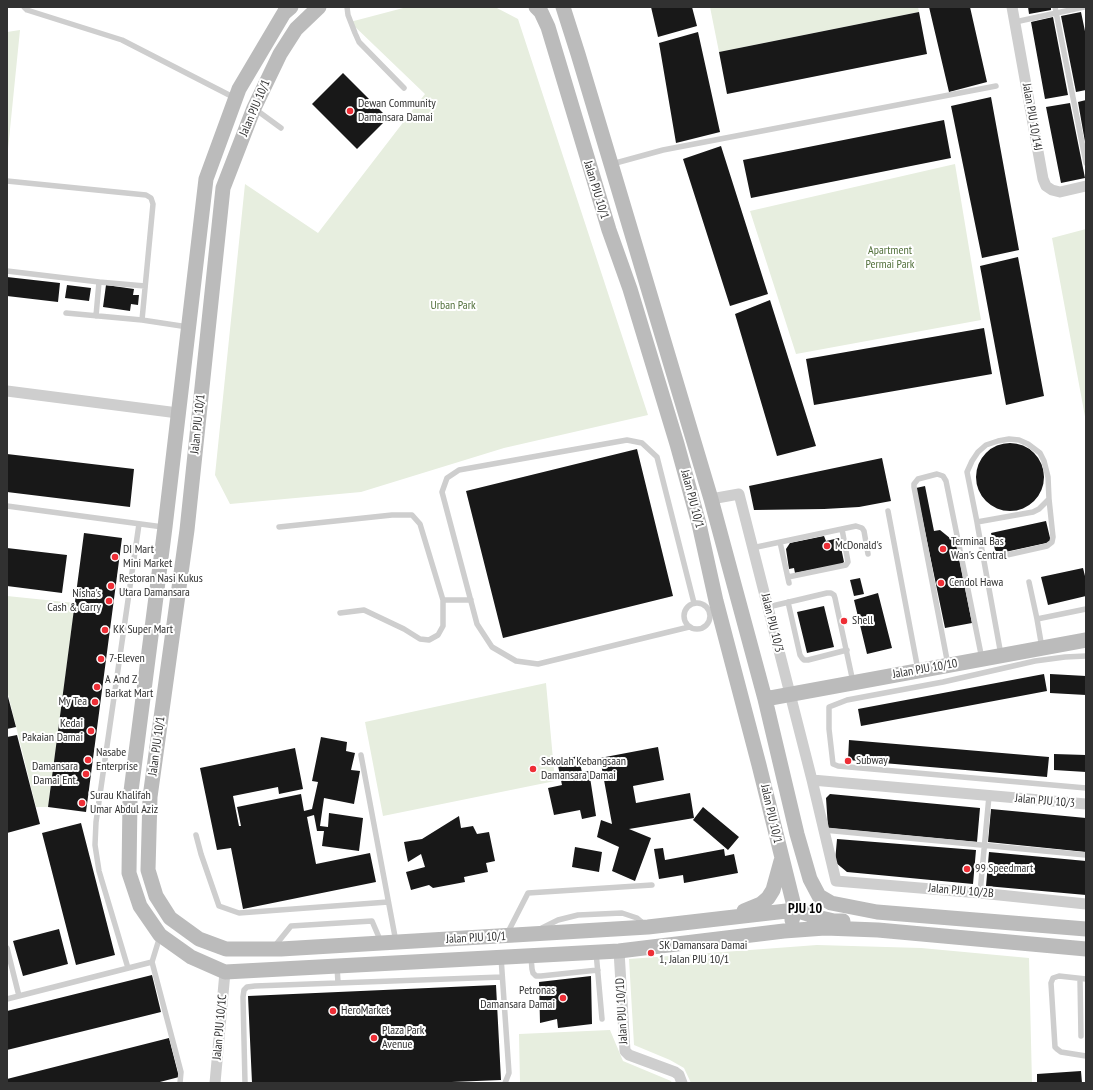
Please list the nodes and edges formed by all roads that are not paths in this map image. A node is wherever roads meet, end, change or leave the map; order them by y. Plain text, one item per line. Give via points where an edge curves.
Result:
1 (24, 7) edge
2 (291, 7) edge
3 (319, 7) edge
4 (347, 7) edge
5 (536, 7) edge
6 (562, 7) edge
7 (1012, 7) edge
8 (1084, 7) edge
9 (1056, 10) edge
10 (1015, 22) junction
11 (996, 86) dead end
12 (404, 88) dead end
13 (235, 98) junction
14 (254, 108) junction
15 (281, 128) dead end
16 (1086, 163) edge
17 (612, 164) junction
18 (7, 181) edge
19 (1086, 186) edge
20 (7, 271) edge
21 (194, 278) junction
22 (99, 282) junction
23 (145, 286) junction
24 (630, 289) junction
25 (66, 313) dead end
26 (96, 316) junction
27 (142, 320) junction
28 (188, 328) junction
29 (208, 333) junction
30 (7, 391) edge
31 (178, 413) junction
32 (711, 499) junction
33 (1049, 499) junction
34 (7, 506) edge
35 (888, 512) dead end
36 (977, 522) junction
37 (139, 524) junction
38 (165, 527) junction
39 (279, 527) dead end
40 (842, 529) junction
41 (780, 542) junction
42 (752, 548) junction
43 (868, 554) dead end
44 (998, 557) dead end
45 (1029, 582) dead end
46 (443, 600) junction
47 (471, 600) junction
48 (709, 602) junction
49 (788, 602) junction
50 (694, 603) junction
51 (768, 607) junction
52 (1086, 609) edge
53 (340, 613) dead end
54 (1037, 619) junction
55 (722, 623) junction
56 (706, 626) junction
57 (689, 627) junction
58 (1086, 640) edge
59 (1042, 648) junction
60 (847, 650) junction
61 (1001, 655) junction
62 (1086, 656) edge
63 (982, 659) junction
64 (168, 663) junction
65 (948, 665) junction
66 (918, 671) junction
67 (853, 683) junction
68 (790, 694) junction
69 (765, 699) junction
70 (140, 720) junction
71 (361, 755) dead end
72 (759, 765) junction
73 (812, 780) junction
74 (1086, 788) edge
75 (989, 796) junction
76 (1086, 804) edge
77 (793, 814) junction
78 (824, 830) junction
79 (196, 835) dead end
80 (985, 845) junction
81 (1086, 855) edge
82 (782, 858) junction
83 (836, 880) joint
84 (652, 885) dead end
85 (980, 893) junction
86 (388, 902) junction
87 (1086, 904) edge
88 (795, 910) junction
89 (725, 918) junction
90 (648, 927) junction
91 (1086, 929) edge
92 (878, 930) junction
93 (583, 931) junction
94 (784, 931) junction
95 (160, 935) junction
96 (527, 935) junction
97 (506, 936) junction
98 (388, 943) junction
99 (7, 948) edge
100 (273, 949) junction
101 (1086, 949) edge
102 (619, 950) junction
103 (596, 952) junction
104 (531, 955) junction
105 (501, 957) junction
106 (152, 962) junction
107 (337, 966) junction
108 (128, 968) junction
109 (598, 970) junction
110 (225, 972) junction
111 (502, 977) junction
112 (1083, 979) edge
113 (338, 983) junction
114 (19, 996) junction
115 (7, 999) edge
116 (602, 1019) dead end
117 (1082, 1036) dead end
118 (1086, 1056) edge
119 (180, 1083) edge
120 (215, 1083) edge
121 (245, 1083) edge
122 (505, 1083) edge
123 (682, 1083) edge

1 - 13 lane via 122,40
2 - 13 street, Jalan PJU 10/1 via 284,13
3 - 14 street, Jalan PJU 10/1 via 296,28 280,54
4 - 12 lane via 359,42
5 - 24 street, Jalan PJU 10/1 via 542,12 548,27 609,230
6 - 17 street, Jalan PJU 10/1
7 - 10 street, Jalan PJU 10/14J
8 - 9 lane
9 - 10 lane
9 - 16 lane
10 - 19 street, Jalan PJU 10/14J via 1046,186 1060,192
11 - 17 lane via 663,150
13 - 21 street, Jalan PJU 10/1 via 206,179
14 - 15 lane
14 - 29 street, Jalan PJU 10/1 via 223,188
17 - 24 street via 608,200
17 - 32 street, Jalan PJU 10/1
18 - 23 lane via 146,195 151,198 153,204
20 - 22 lane
21 - 28 street, Jalan PJU 10/1
21 - 29 street
22 - 23 lane
22 - 26 lane
23 - 27 lane
24 - 48 street, Jalan PJU 10/1 via 699,524
25 - 26 lane
26 - 27 lane
27 - 28 lane
28 - 31 street, Jalan PJU 10/1
29 - 64 street, Jalan PJU 10/1 via 187,530
30 - 31 street
31 - 38 street, Jalan PJU 10/1
32 - 42 street, Jalan PJU 10/3 via 739,494
32 - 69 street, Jalan PJU 10/1
33 - 36 lane via 1033,512
33 - 36 lane via 1048,477 1040,453 1019,440 998,441 978,452 967,472
33 - 44 lane via 1052,542 1047,546
34 - 37 lane
35 - 66 lane
36 - 61 lane
37 - 38 lane
37 - 108 lane via 96,822 95,845 99,871
38 - 70 street, Jalan PJU 10/1
39 - 46 lane via 392,515 412,516 420,524
40 - 41 lane
40 - 41 lane via 848,562 846,565 788,580
40 - 43 lane via 856,526 862,528
41 - 42 lane
42 - 51 street, Jalan PJU 10/3
45 - 54 lane
46 - 47 lane
46 - 53 lane via 443,626 438,635 429,640 420,639 364,610
47 - 50 lane via 442,492 447,478 459,470 627,440 642,443 657,457
47 - 57 lane via 477,624 492,647 516,661 538,664
48 - 50 lane
48 - 55 street, Jalan PJU 10/1
48 - 56 lane via 710,619
49 - 51 lane
49 - 60 lane via 828,593 834,595
49 - 60 lane via 800,655 804,660
50 - 57 lane via 687,608 684,616
51 - 68 street, Jalan PJU 10/3
52 - 54 lane
54 - 59 lane
55 - 56 lane
55 - 72 street, Jalan PJU 10/1
56 - 57 lane via 698,630
58 - 59 street, Jalan PJU 10/10
59 - 61 street, Jalan PJU 10/10
60 - 67 lane
61 - 63 street, Jalan PJU 10/10
62 - 74 lane via 1035,661 847,700 829,707 833,764 838,766
63 - 65 street, Jalan PJU 10/10
63 - 65 lane via 946,481 943,476 937,474 918,479 914,487
64 - 70 street
64 - 100 street, Jalan PJU 10/1 via 150,797 148,870 156,896 170,918 199,939 226,949
65 - 66 street, Jalan PJU 10/10
66 - 67 street, Jalan PJU 10/10
67 - 68 street, Jalan PJU 10/10
68 - 69 street, Jalan PJU 10/10
68 - 73 street, Jalan PJU 10/3
69 - 77 street, Jalan PJU 10/1
70 - 95 street, Jalan PJU 10/1 via 130,799 128,873 140,906
71 - 86 lane
72 - 77 street via 780,804
72 - 82 street, Jalan PJU 10/1
73 - 75 street, Jalan PJU 10/3
73 - 78 street, Jalan PJU 10/3
75 - 76 street, Jalan PJU 10/3
75 - 80 lane
77 - 91 street, Jalan PJU 10/1 via 810,879 819,896 831,903 877,912
78 - 80 lane
78 - 83 street, Jalan PJU 10/3
79 - 86 lane via 219,906 239,913
80 - 81 lane
80 - 85 lane
82 - 88 street, Jalan PJU 10/1
82 - 89 street via 773,890 768,898 761,904
83 - 85 street, Jalan PJU 10/2B
84 - 97 lane via 528,893
85 - 87 street, Jalan PJU 10/2B
86 - 98 lane
88 - 89 street, Jalan PJU 10/1
88 - 92 street via 834,921 855,921
88 - 94 street
89 - 90 street, Jalan PJU 10/1
90 - 93 street, Jalan PJU 10/1
90 - 96 lane via 637,918 622,913 578,914 558,920
92 - 94 street, Jalan PJU 10/1 via 825,928
92 - 101 street, Jalan PJU 10/1
93 - 96 street, Jalan PJU 10/1
93 - 104 street
94 - 102 street, Jalan PJU 10/1
95 - 106 lane
95 - 110 street, Jalan PJU 10/1 via 191,957
96 - 97 street, Jalan PJU 10/1
97 - 98 street, Jalan PJU 10/1
98 - 100 street, Jalan PJU 10/1
98 - 100 lane via 372,921 290,926
99 - 114 lane
102 - 103 street, Jalan PJU 10/1
102 - 123 street, Jalan PJU 10/1D via 625,1051 629,1055 675,1072
103 - 104 street, Jalan PJU 10/1
103 - 109 lane
104 - 105 street, Jalan PJU 10/1
104 - 109 lane via 532,969 536,976
105 - 107 street, Jalan PJU 10/1
105 - 111 lane
106 - 108 lane
106 - 119 lane via 181,1072
107 - 110 street, Jalan PJU 10/1
107 - 113 lane
108 - 114 lane
109 - 116 lane
110 - 120 street, Jalan PJU 10/1C
111 - 113 lane
111 - 122 lane via 509,1073
112 - 117 lane
112 - 118 lane via 1059,976 1053,978 1051,983 1057,1049
113 - 121 lane via 255,986 244,990
114 - 115 lane

